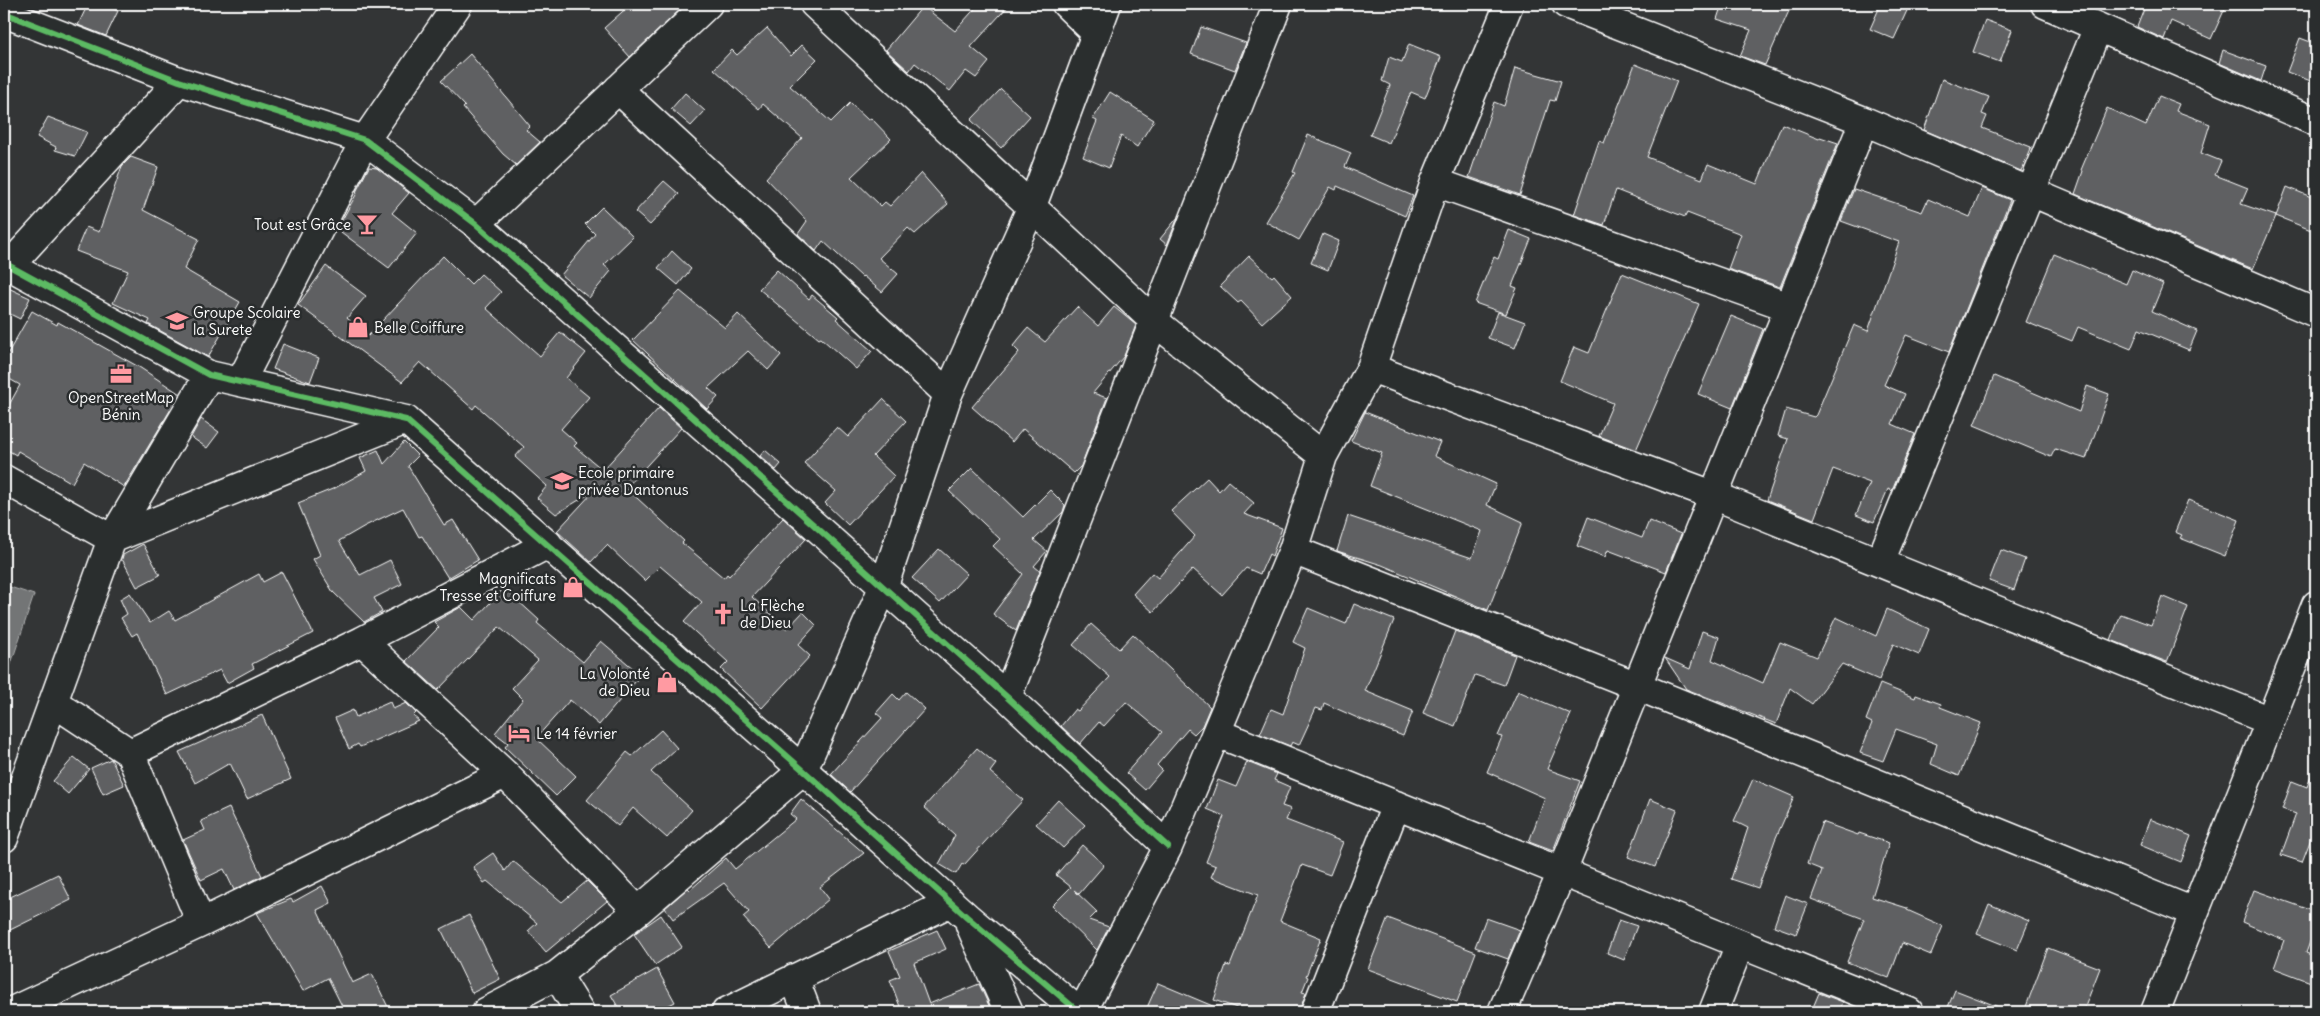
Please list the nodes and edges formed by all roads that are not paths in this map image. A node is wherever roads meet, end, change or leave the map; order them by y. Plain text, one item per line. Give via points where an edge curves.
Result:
1 (458, 4) edge
2 (708, 4) edge
3 (814, 4) edge
4 (1066, 4) edge
5 (1107, 4) edge
6 (1278, 4) edge
7 (1509, 4) edge
8 (1566, 4) edge
9 (2045, 4) edge
10 (4, 12) edge
11 (2098, 27) junction
12 (1095, 32) junction
13 (178, 81) junction
14 (618, 89) junction
15 (2315, 119) edge
16 (1864, 121) junction
17 (365, 140) junction
18 (1435, 182) junction
19 (2031, 192) junction
20 (1032, 206) junction
21 (476, 224) junction
22 (6, 265) edge
23 (1789, 307) junction
24 (2316, 313) edge
25 (1154, 321) junction
26 (1371, 368) junction
27 (209, 375) junction
28 (241, 381) junction
29 (948, 394) junction
30 (406, 420) junction
31 (1323, 456) junction
32 (4, 478) edge
33 (1713, 495) junction
34 (112, 539) junction
35 (548, 544) junction
36 (1293, 550) junction
37 (1880, 562) junction
38 (883, 588) junction
39 (2316, 604) edge
40 (362, 641) junction
41 (2307, 656) edge
42 (1636, 686) junction
43 (1007, 697) junction
44 (53, 702) junction
45 (2270, 721) junction
46 (1217, 733) junction
47 (130, 753) junction
48 (803, 770) junction
49 (505, 774) junction
50 (1396, 805) junction
51 (4, 838) edge
52 (1168, 848) junction
53 (1562, 872) junction
54 (959, 910) junction
55 (638, 911) junction
56 (2194, 912) junction
57 (200, 923) junction
58 (1740, 944) junction
59 (557, 975) junction
60 (794, 978) junction
61 (10, 1012) edge
62 (486, 1012) edge
63 (580, 1012) edge
64 (726, 1012) edge
65 (807, 1012) edge
66 (1009, 1012) edge
67 (1080, 1012) edge
68 (1315, 1012) edge
69 (1502, 1012) edge
70 (1712, 1012) edge
71 (1909, 1012) edge
72 (2155, 1012) edge

1 - 17 street
2 - 14 street
3 - 20 street
4 - 12 street
5 - 12 street
6 - 25 street
7 - 18 street
8 - 16 street
9 - 11 street
10 - 13 street
11 - 15 street
11 - 19 street
12 - 20 street
13 - 17 street
13 - 22 street
14 - 21 street
14 - 29 street
16 - 19 street
16 - 23 street
17 - 21 street
17 - 28 street
18 - 23 street
18 - 26 street
19 - 24 street
19 - 37 street
20 - 25 street
20 - 29 street
21 - 38 street
22 - 27 street
23 - 33 street
25 - 31 street
25 - 43 street
26 - 31 street
26 - 33 street
27 - 28 street
27 - 34 street
28 - 30 street
29 - 38 street
30 - 34 street
30 - 35 street
31 - 36 street
32 - 34 street
33 - 37 street
33 - 42 street
34 - 44 street
35 - 40 street
35 - 48 street
36 - 42 street
36 - 46 street
37 - 45 street
38 - 43 street
38 - 48 street
39 - 41 street
40 - 47 street
40 - 49 street
41 - 45 street
42 - 53 street
42 - 56 street
43 - 52 street
44 - 47 street
44 - 51 street
45 - 56 street
46 - 50 street
46 - 52 street
47 - 57 street
48 - 54 street
48 - 55 street
49 - 55 street
49 - 57 street
50 - 53 street
50 - 68 street
52 - 67 street
53 - 58 street
53 - 69 street
54 - 60 street
54 - 66 street
54 - 67 street
55 - 59 street
56 - 72 street
57 - 61 street
58 - 70 street
58 - 71 street
59 - 62 street
59 - 63 street
60 - 64 street
60 - 65 street

